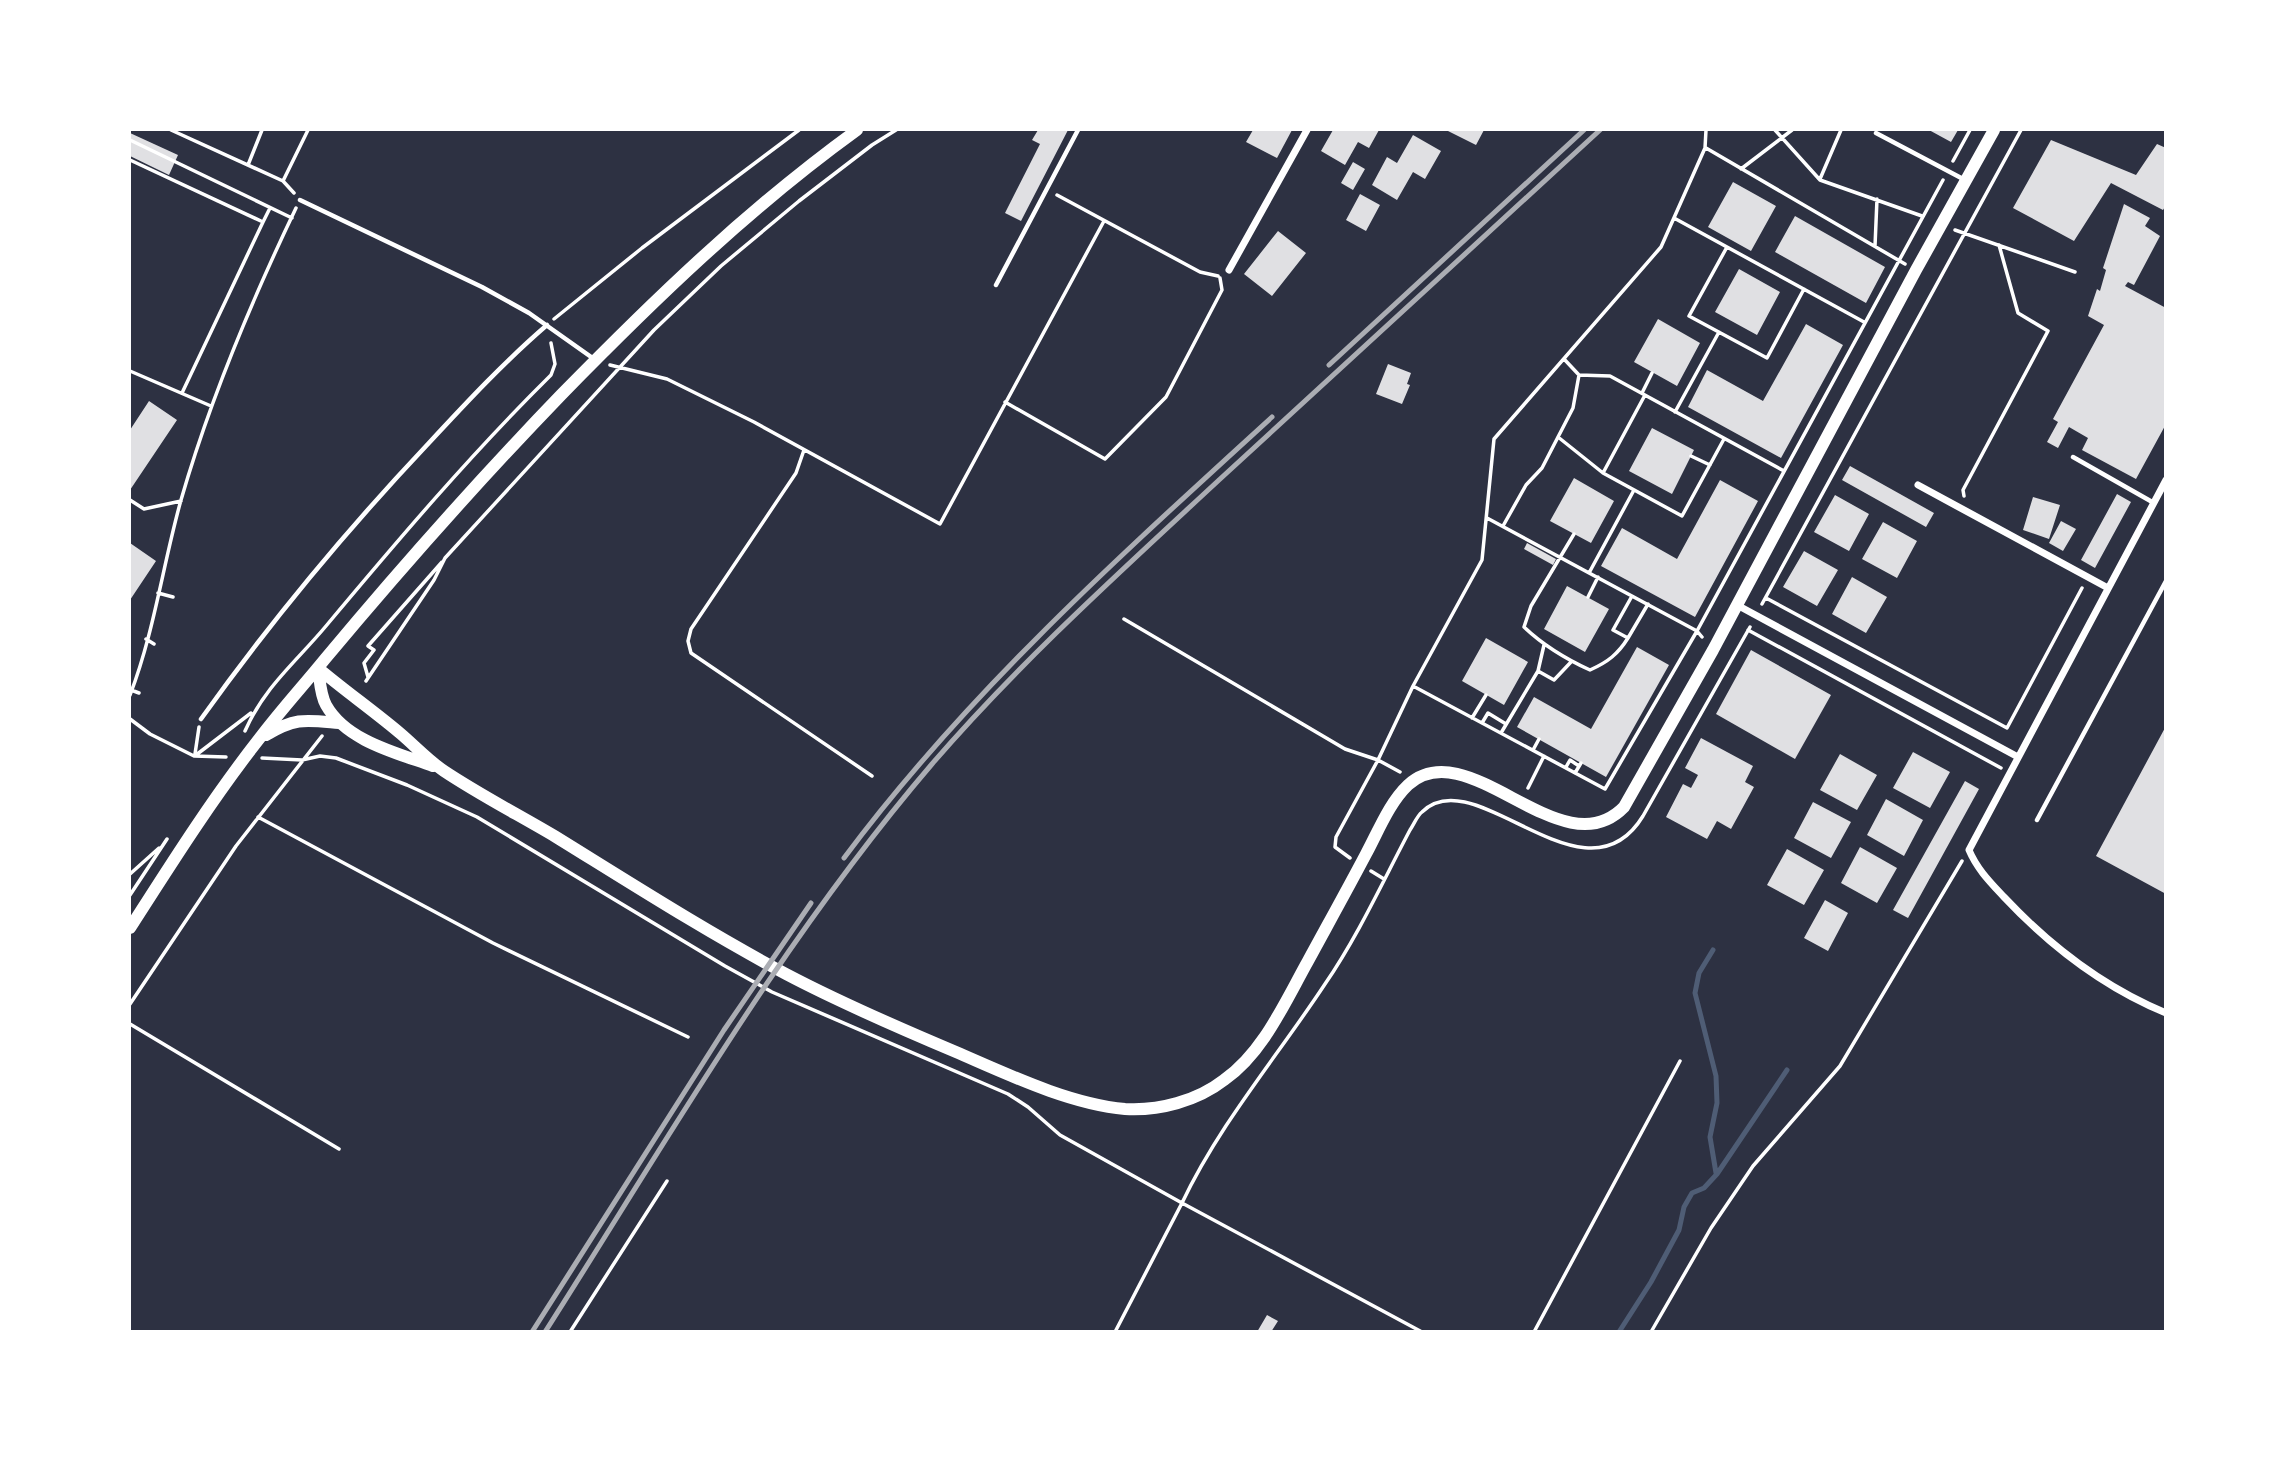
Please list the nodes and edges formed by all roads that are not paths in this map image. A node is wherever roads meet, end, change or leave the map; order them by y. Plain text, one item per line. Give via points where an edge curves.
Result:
1 (857, 130) edge
2 (1078, 130) edge
3 (1307, 130) edge
4 (1994, 130) edge
5 (1877, 133) dead end
6 (1966, 180) junction
7 (300, 200) road end
8 (1229, 270) road end
9 (996, 285) dead end
10 (547, 325) junction
11 (596, 360) junction
12 (2073, 457) dead end
13 (2165, 480) edge
14 (1918, 485) dead end
15 (2163, 489) edge
16 (2154, 503) junction
17 (2165, 581) edge
18 (2108, 588) junction
19 (1737, 605) junction
20 (318, 668) junction
21 (201, 719) road end
22 (339, 723) junction
23 (261, 737) junction
24 (2018, 757) junction
25 (441, 769) junction
26 (2036, 820) dead end
27 (130, 928) edge
28 (2165, 1013) edge

1 - 11 main road via 705,253
2 - 9 lane
3 - 8 street
4 - 6 main road
5 - 6 lane
6 - 19 main road
7 - 10 lane via 482,287
10 - 11 lane
10 - 21 lane via 504,363 342,538 286,603
11 - 20 main road via 455,507
12 - 16 lane
13 - 15 street
14 - 18 street
15 - 16 street
16 - 18 street
17 - 26 lane
18 - 24 street
19 - 24 street
19 - 25 main road via 1629,801 1615,817 1587,825 1570,823 1457,775 1442,773 1410,783 1385,817 1273,1023 1244,1062 1225,1080 1164,1107 1125,1109 1045,1088 786,975
20 - 22 main road via 326,704
20 - 23 main road
20 - 25 main road
22 - 23 main road via 291,721
22 - 25 main road via 390,751
23 - 27 main road
24 - 28 street via 1969,850 1979,871 2059,949 2110,986

